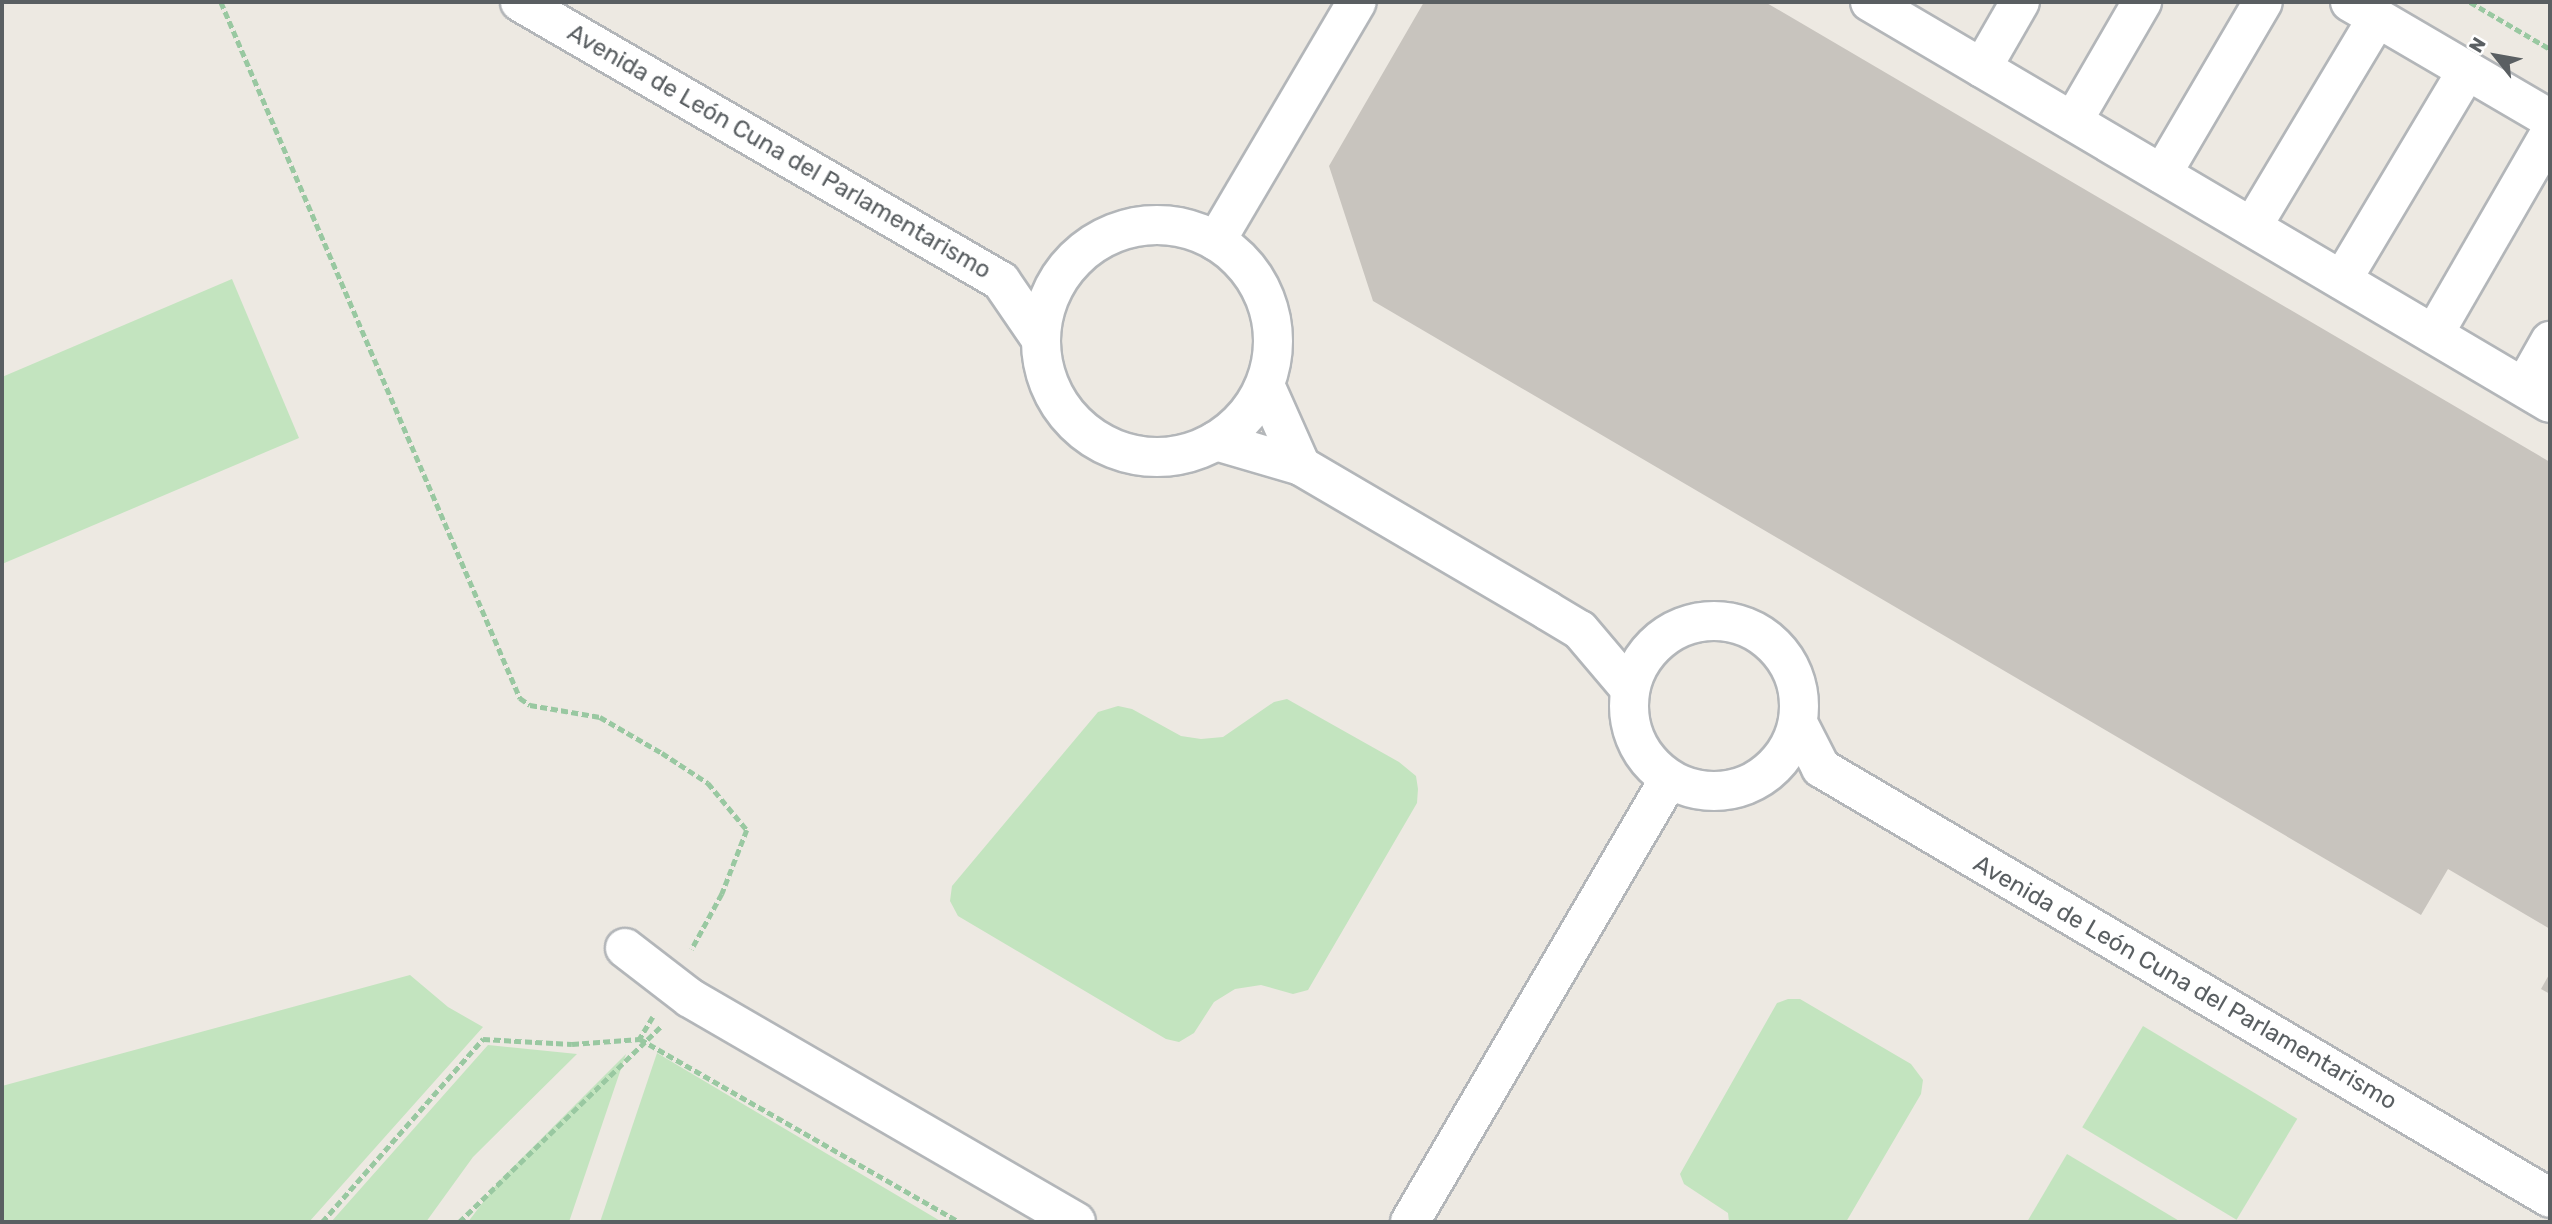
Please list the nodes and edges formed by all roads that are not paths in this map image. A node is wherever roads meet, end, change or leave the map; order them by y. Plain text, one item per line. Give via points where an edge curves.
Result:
1 (520, 2) edge
2 (1357, 2) edge
3 (2020, 2) edge
4 (2142, 2) edge
5 (2263, 2) edge
6 (1886, 6) edge
7 (2364, 10) edge
8 (1982, 68) junction
9 (2467, 70) junction
10 (2550, 119) edge
11 (2073, 121) junction
12 (2550, 133) edge
13 (2162, 174) junction
14 (2252, 227) junction
15 (1216, 241) junction
16 (1063, 272) junction
17 (2342, 280) junction
18 (1001, 281) junction
19 (2434, 334) junction
20 (1040, 338) junction
21 (2550, 341) edge
22 (1265, 385) junction
23 (2537, 395) edge
24 (1216, 441) junction
25 (1301, 466) junction
26 (1580, 630) junction
27 (1656, 643) junction
28 (1630, 689) junction
29 (1798, 723) junction
30 (1821, 768) junction
31 (1771, 770) junction
32 (1668, 779) junction
33 (625, 948) dead end
34 (2550, 1198) edge
35 (1076, 1222) edge
36 (1410, 1222) edge

1 - 18 street, Avenida de León Cuna del Parlamentarismo
2 - 15 street
3 - 8 street
4 - 11 street
5 - 13 street
6 - 8 street
7 - 9 street
7 - 14 street
8 - 11 street
9 - 10 street
9 - 17 street
11 - 13 street
12 - 19 street
13 - 14 street
14 - 17 street
15 - 16 street, Avenida de León Cuna del Parlamentarismo via 1198,231 1161,224 1124,229 1090,246
15 - 22 street, Avenida de León Cuna del Parlamentarismo via 1230,249 1255,277 1270,311 1273,348
16 - 18 street, Avenida de León Cuna del Parlamentarismo
16 - 20 street, Avenida de León Cuna del Parlamentarismo via 1046,305
17 - 19 street
18 - 20 street, Avenida de León Cuna del Parlamentarismo
19 - 23 street
20 - 24 street, Avenida de León Cuna del Parlamentarismo via 1045,371 1057,401 1078,426 1109,447 1144,457 1181,455
21 - 23 street
22 - 24 street, Avenida de León Cuna del Parlamentarismo via 1245,417
22 - 25 street
24 - 25 street
25 - 26 street
26 - 27 street
26 - 28 street
27 - 28 street via 1639,664
27 - 29 street via 1678,628 1704,621 1731,622 1756,631 1777,648 1792,670 1799,696
28 - 32 street via 1628,715 1635,740 1648,763
29 - 30 street
29 - 31 street via 1788,748
30 - 31 street
30 - 34 street, Avenida de León Cuna del Parlamentarismo
31 - 32 street via 1748,785 1722,792 1694,790
32 - 36 street
33 - 35 street via 681,991

